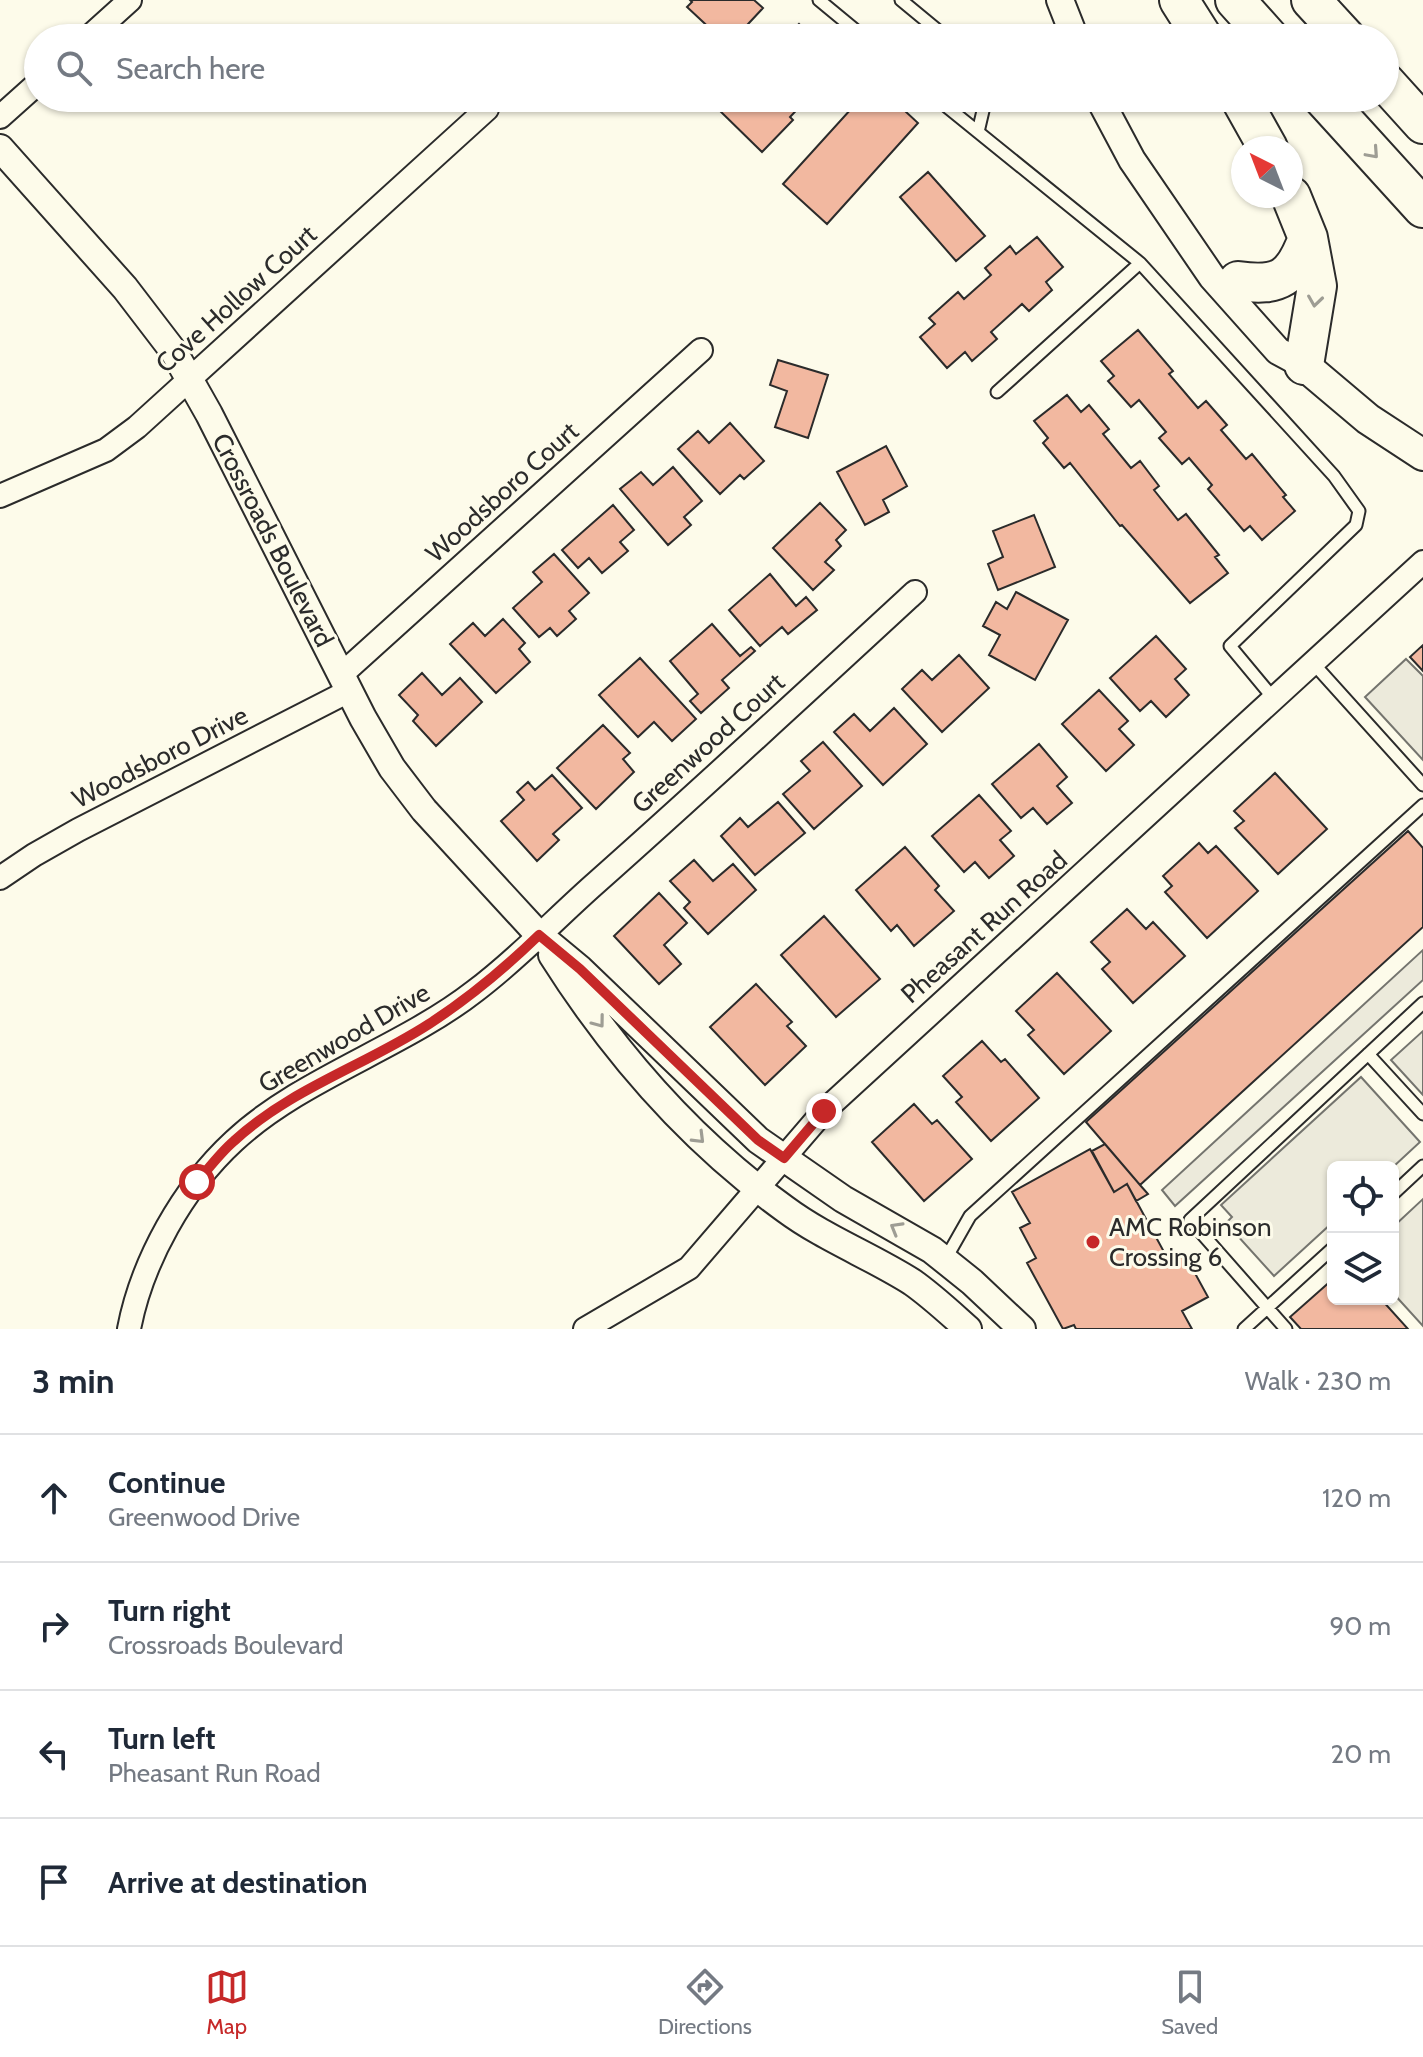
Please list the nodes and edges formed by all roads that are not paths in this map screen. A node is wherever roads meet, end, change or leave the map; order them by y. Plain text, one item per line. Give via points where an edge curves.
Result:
1 (130, 0) edge
2 (819, 0) edge
3 (901, 0) edge
4 (1060, 0) edge
5 (1179, 0) edge
6 (1235, 0) edge
7 (1311, 0) edge
8 (103, 24) edge
9 (848, 24) edge
10 (930, 24) edge
11 (1069, 24) edge
12 (1194, 24) edge
13 (1256, 24) edge
14 (1333, 24) edge
15 (24, 96) edge
16 (1399, 97) edge
17 (484, 112) edge
18 (953, 112) edge
19 (983, 112) edge
20 (1106, 112) edge
21 (1248, 112) edge
22 (1336, 112) edge
23 (0, 117) edge
24 (1423, 124) edge
25 (978, 132) junction
26 (1261, 136) edge
27 (0, 148) edge
28 (1158, 199) junction
29 (1296, 208) edge
30 (1423, 208) edge
31 (1308, 238) junction
32 (1140, 263) junction
33 (1238, 281) junction
34 (701, 350) dead end
35 (1304, 365) junction
36 (190, 379) junction
37 (997, 392) dead end
38 (1423, 455) edge
39 (0, 496) edge
40 (1423, 562) edge
41 (915, 592) dead end
42 (1313, 663) junction
43 (345, 683) junction
44 (1274, 699) junction
45 (1423, 785) edge
46 (1423, 805) edge
47 (0, 878) edge
48 (539, 935) junction
49 (1423, 1003) edge
50 (1368, 1054) junction
51 (1423, 1114) edge
52 (784, 1158) junction
53 (1423, 1166) edge
54 (1399, 1188) edge
55 (759, 1189) junction
56 (1327, 1253) edge
57 (945, 1260) junction
58 (1267, 1308) junction
59 (129, 1329) edge
60 (585, 1329) edge
61 (968, 1329) edge
62 (1022, 1329) edge
63 (1244, 1329) edge
64 (1286, 1329) edge

1 - 8 street
2 - 9 lane
3 - 10 lane
4 - 11 street
5 - 12 highway
6 - 13 highway
7 - 14 highway
15 - 23 street
16 - 24 highway
17 - 36 street, Cove Hollow Court
18 - 25 lane
19 - 25 lane
20 - 28 street
21 - 26 highway
22 -> 30 highway
25 - 32 lane
27 - 36 street, Crossroads Boulevard via 125,288 165,337
28 - 33 street
28 - 35 street via 1212,277 1278,351
29 - 31 highway
31 - 33 highway via 1286,276 1263,284
31 -> 35 highway via 1317,286
32 - 37 lane
32 - 44 lane via 1334,476 1359,511 1356,525 1230,646
33 - 35 street via 1291,338
34 - 43 street, Woodsboro Court
35 - 38 main road via 1368,419
36 - 39 street, Cove Hollow Court via 106,450
36 - 43 street, Crossroads Boulevard
40 - 42 street, Pheasant Run Road
41 - 48 street, Greenwood Court
42 - 44 street, Pheasant Run Road
42 - 45 lane
43 - 47 street, Woodsboro Drive
43 - 48 street, Crossroads Boulevard via 407,790
44 - 52 street, Pheasant Run Road via 824,1111
46 - 57 lane via 970,1216
48 - 52 street, Crossroads Boulevard via 592,979 758,1140
48 -> 55 street, Crossroads Boulevard via 645,1082 716,1155
48 - 59 street, Greenwood Drive via 504,970 427,1025 300,1094 234,1140 197,1182 165,1234
49 - 50 lane
50 - 51 lane
50 - 58 lane via 1190,1220
52 - 55 street, Pheasant Run Road
57 -> 52 street, Crossroads Boulevard
53 - 54 lane
55 - 60 street, Pheasant Run Road via 689,1268
55 - 61 street, Crossroads Boulevard via 787,1211 912,1282
56 - 58 lane
57 - 62 street, Crossroads Boulevard
58 - 63 lane
58 - 64 lane

